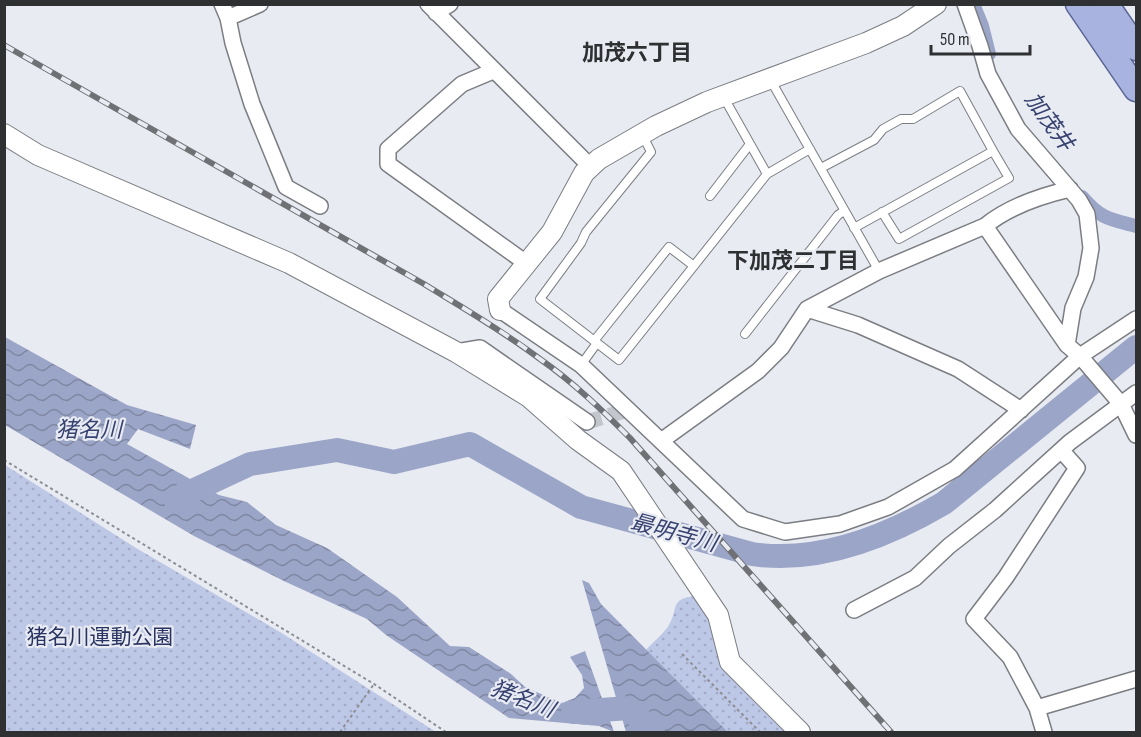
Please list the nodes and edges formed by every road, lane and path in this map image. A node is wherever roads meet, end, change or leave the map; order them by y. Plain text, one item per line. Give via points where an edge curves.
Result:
1 (260, 4) edge
2 (450, 4) edge
3 (936, 4) edge
4 (964, 4) edge
5 (1078, 4) edge
6 (1106, 4) edge
7 (432, 9) edge
8 (225, 11) edge
9 (1137, 48) edge
10 (493, 71) junction
11 (770, 78) junction
12 (1137, 89) edge
13 (722, 95) junction
14 (4, 134) edge
15 (642, 134) junction
16 (750, 144) junction
17 (810, 149) junction
18 (993, 151) junction
19 (590, 166) junction
20 (821, 168) junction
21 (767, 174) junction
22 (1070, 189) junction
23 (710, 196) dead end
24 (320, 206) dead end
25 (844, 212) junction
26 (882, 212) junction
27 (985, 226) junction
28 (854, 228) junction
29 (526, 263) junction
30 (694, 266) junction
31 (879, 272) junction
32 (807, 309) junction
33 (500, 310) joint
34 (1137, 319) edge
35 (746, 334) dead end
36 (596, 342) junction
37 (1067, 345) junction
38 (456, 352) junction
39 (1081, 358) junction
40 (580, 365) junction
41 (1137, 393) edge
42 (1118, 401) junction
43 (1021, 410) junction
44 (587, 422) dead end
45 (1137, 435) edge
46 (662, 441) junction
47 (1061, 450) junction
48 (4, 460) edge
49 (854, 610) dead end
50 (682, 654) dead end
51 (1137, 679) edge
52 (374, 684) junction
53 (1036, 708) junction
54 (340, 732) edge
55 (446, 732) edge
56 (760, 732) edge
57 (800, 732) edge
58 (1044, 732) edge

1 - 8 street
2 - 7 street
3 - 11 street via 903,26 866,43
4 - 22 street via 988,74 1018,129
5 - 12 main road
6 - 9 main road
7 - 10 street
8 - 24 street via 252,104 286,188
10 - 19 street
10 - 29 street via 462,84 388,149 388,164
11 - 13 street
11 - 17 lane
13 - 15 street
13 - 16 lane
14 - 38 street via 38,155 290,263
15 - 19 street
15 - 36 lane via 651,152 586,232 540,299
16 - 21 lane
16 - 23 lane
17 - 20 lane
17 - 21 lane
18 - 20 lane via 960,91 913,119 900,119 882,129 874,140
18 - 26 lane
18 - 26 lane via 1009,178 899,239
19 - 29 street via 552,232
20 - 25 lane
21 - 30 lane
22 - 27 street via 998,215
22 - 37 street via 1087,214 1091,248 1086,277 1073,308
25 - 28 lane
25 - 35 lane
26 - 28 lane
27 - 31 street
27 - 37 street
28 - 31 lane
29 - 33 street via 498,299
30 - 36 lane via 619,360
30 - 36 lane via 669,247
31 - 32 street
32 - 43 street via 858,325 958,369
32 - 46 street via 781,348 758,371
33 - 40 street
34 - 39 street
36 - 40 lane
37 - 39 street
38 - 44 street via 480,348
38 - 57 street via 529,397 621,471 718,615 730,662
39 - 42 street
39 - 43 street
40 - 46 street
41 - 42 street
42 - 45 street
42 - 47 street
43 - 46 street via 955,469 888,507 840,524 784,532 743,519
47 - 49 street via 915,579
47 - 53 street via 1077,468 974,619 1010,657
48 - 52 path
50 - 56 path
51 - 53 street
52 - 54 path
52 - 55 path
53 - 58 street

